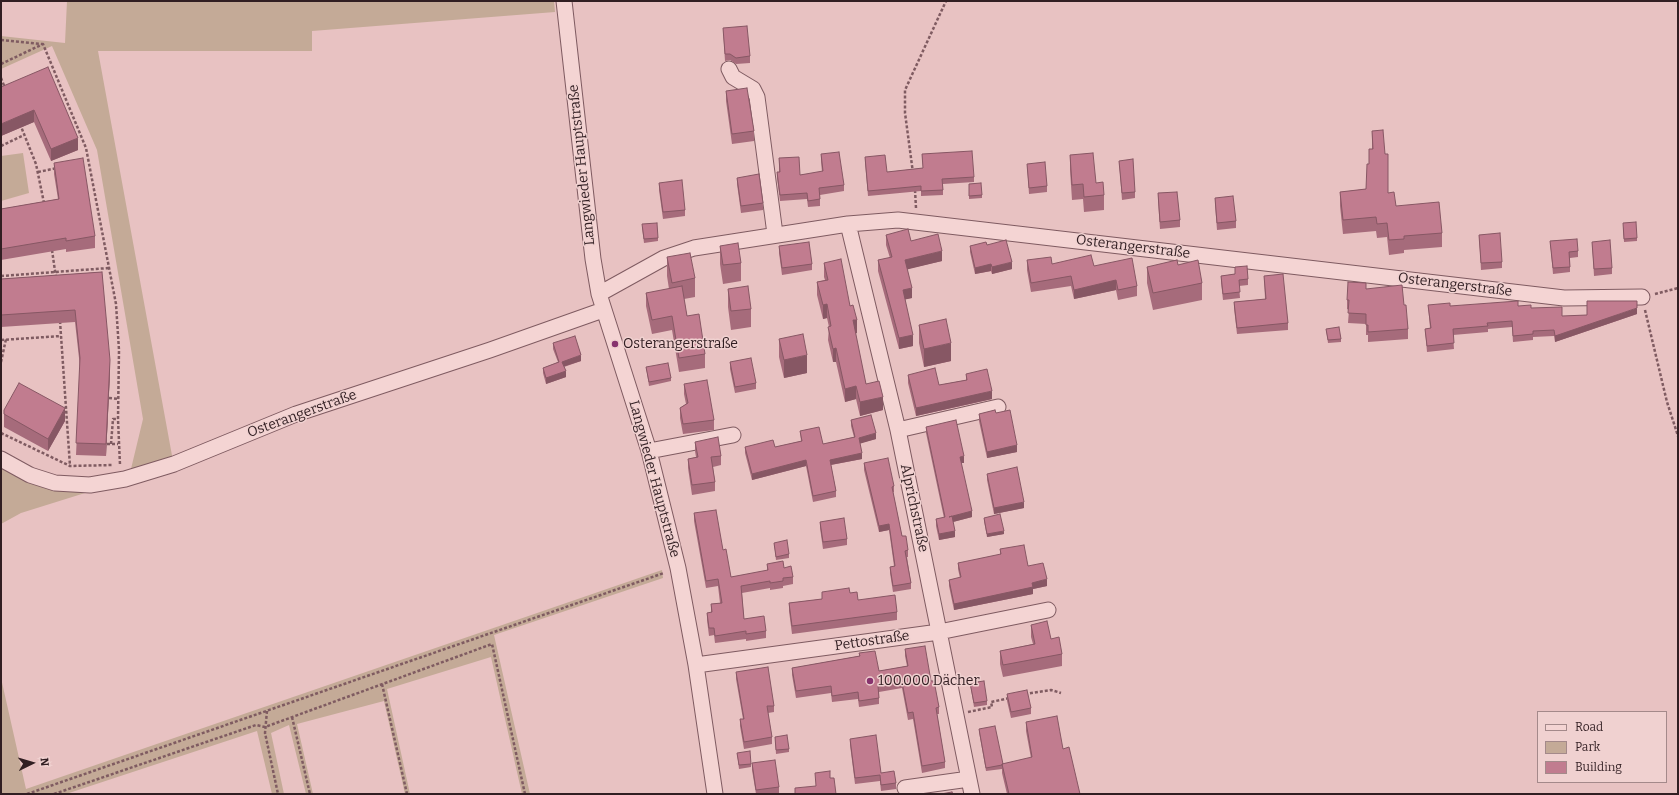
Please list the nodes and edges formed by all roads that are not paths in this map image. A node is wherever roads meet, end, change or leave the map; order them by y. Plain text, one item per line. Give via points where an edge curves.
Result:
1 (564, 1) edge
2 (729, 69) dead end
3 (848, 224) junction
4 (775, 234) junction
5 (599, 294) junction
6 (1642, 297) road end
7 (603, 310) junction
8 (998, 407) dead end
9 (898, 430) junction
10 (733, 435) dead end
11 (650, 451) junction
12 (1, 459) edge
13 (1048, 610) dead end
14 (939, 632) junction
15 (696, 665) junction
16 (969, 779) junction
17 (905, 788) dead end
18 (715, 794) edge
19 (972, 794) edge

1 - 5 street, Langwieder Hauptstraße
2 - 4 street via 733,77 753,88 757,97
3 - 4 street, Osterangerstraße
3 - 6 street, Osterangerstraße via 914,221 1564,298
3 - 9 street, Alprichstraße
4 - 5 street, Osterangerstraße via 694,248 664,258
5 - 7 street, Langwieder Hauptstraße
7 - 11 street, Langwieder Hauptstraße
7 - 12 street, Osterangerstraße via 296,414 174,464 125,479 90,485 55,483 30,475
8 - 9 street
9 - 14 street, Alprichstraße
10 - 11 street
11 - 15 street, Langwieder Hauptstraße via 678,568
13 - 14 street, Pettostraße
14 - 15 street, Pettostraße
14 - 16 street, Alprichstraße
15 - 18 street, Langwieder Hauptstraße
16 - 17 street
16 - 19 street, Alprichstraße

